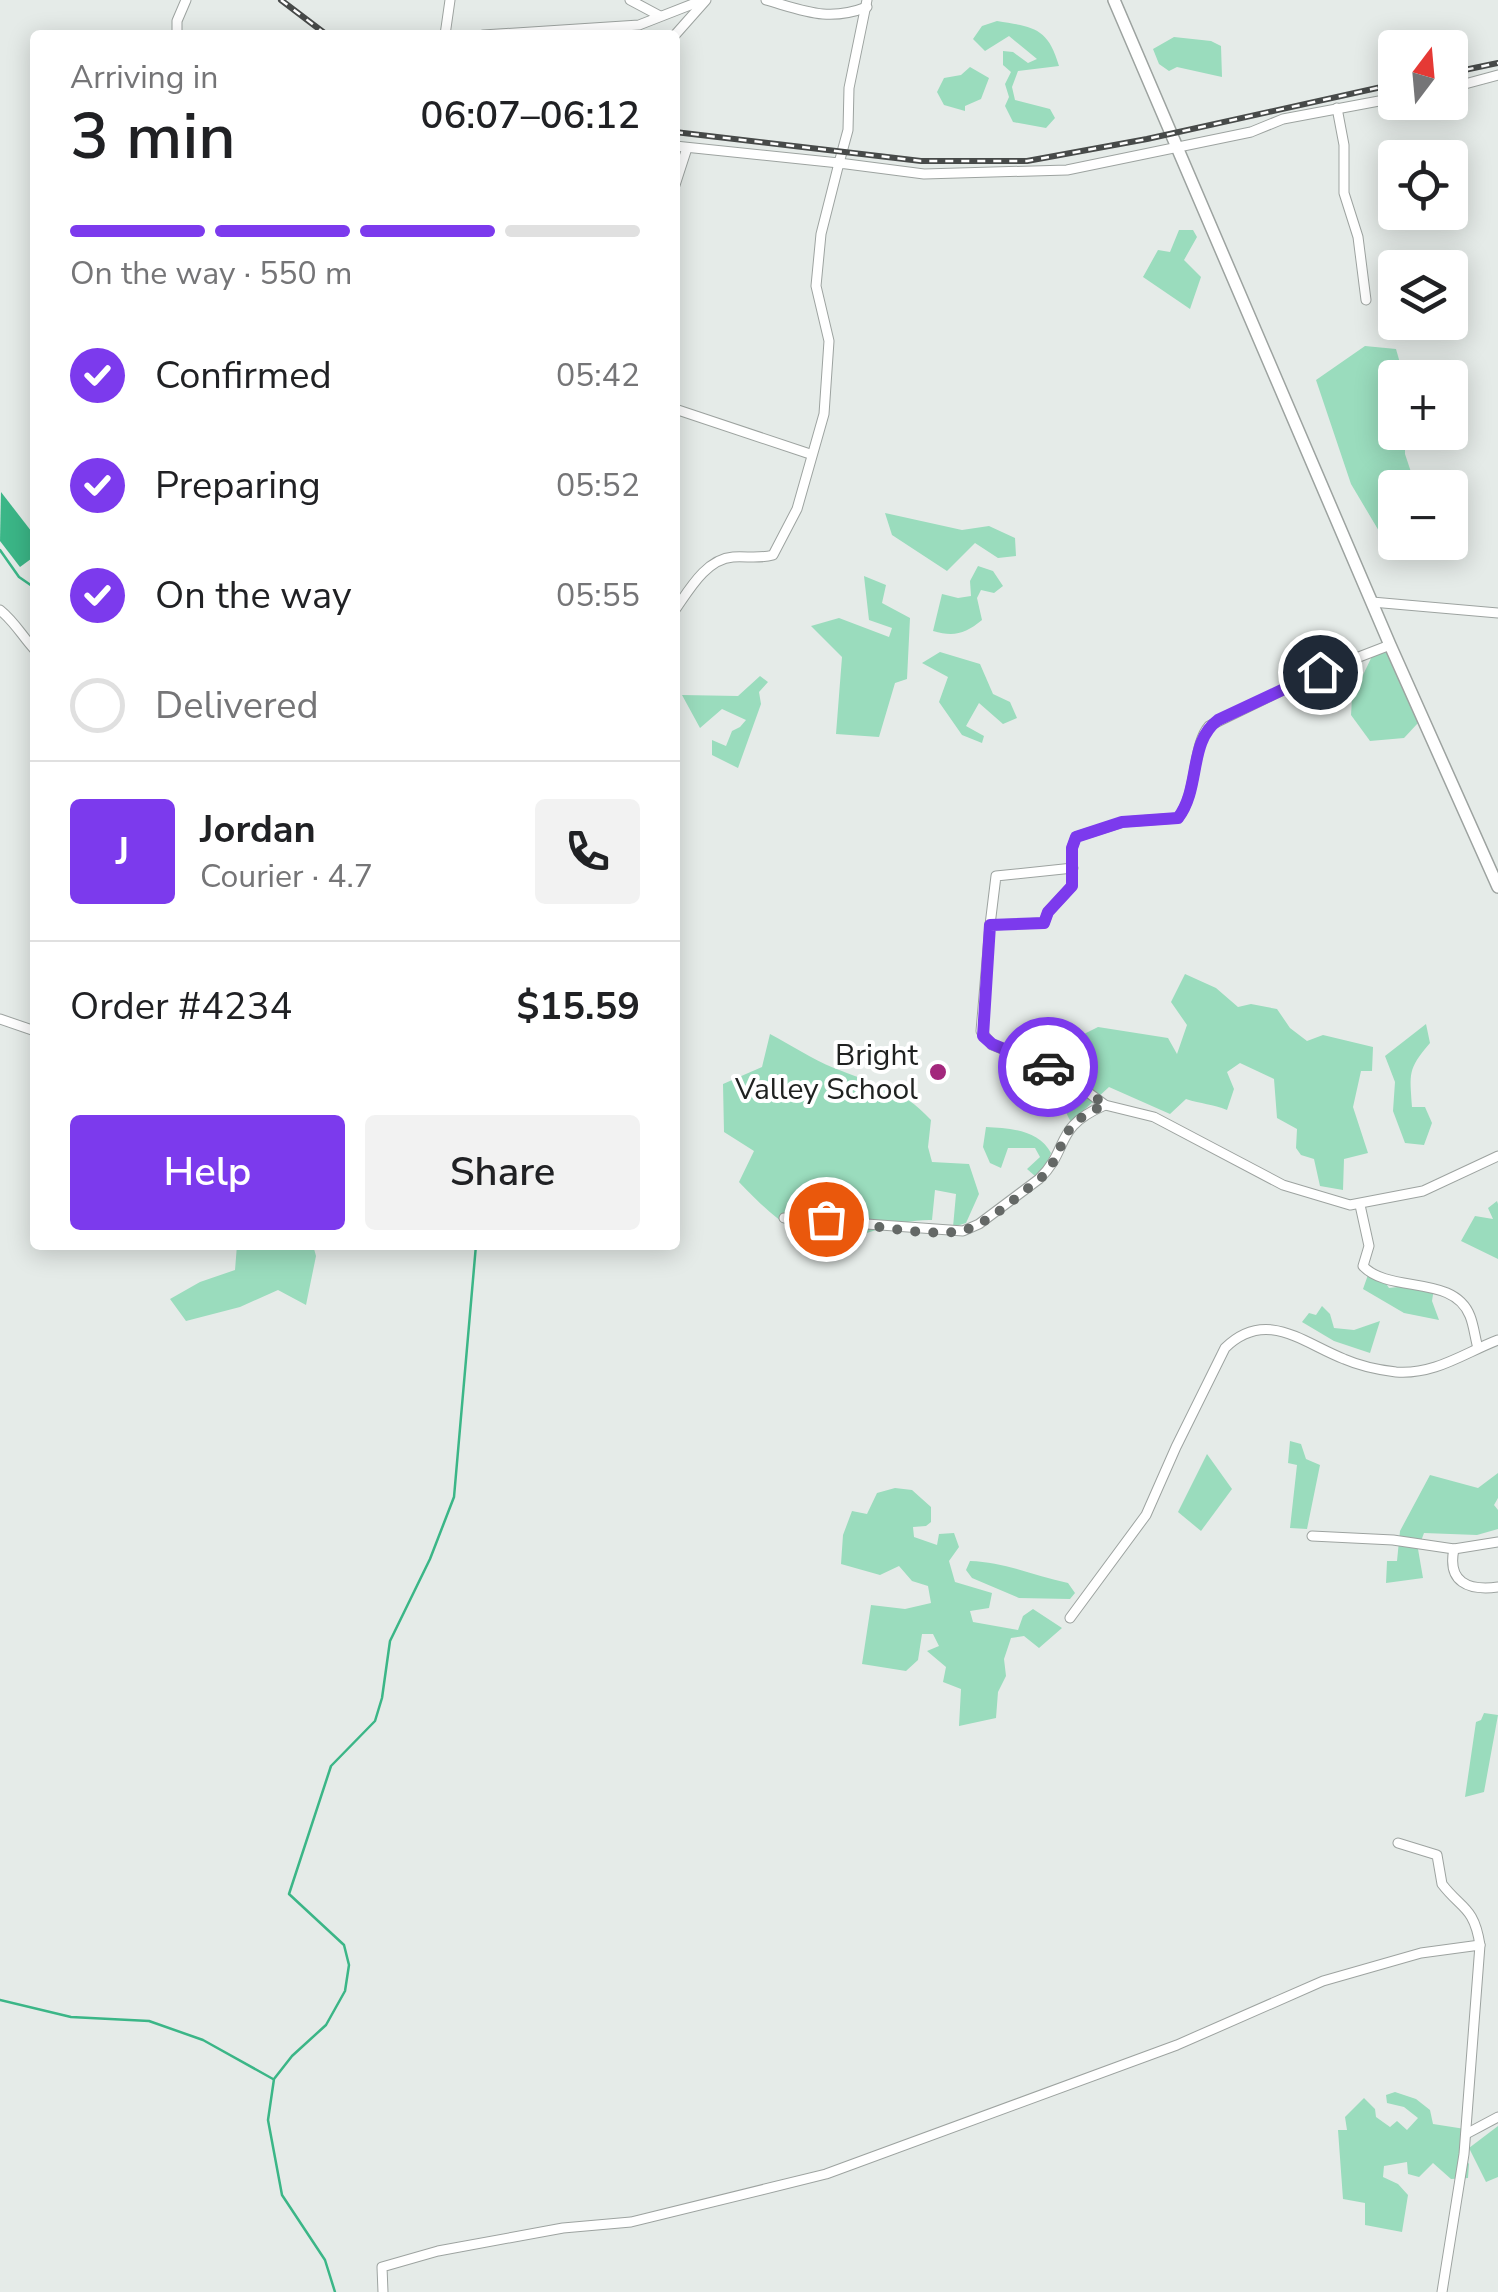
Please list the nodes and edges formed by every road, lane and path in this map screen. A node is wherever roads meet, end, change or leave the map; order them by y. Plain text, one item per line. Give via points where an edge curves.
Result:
1 (186, 0) edge
2 (450, 0) edge
3 (630, 0) edge
4 (704, 0) edge
5 (766, 0) edge
6 (1114, 0) edge
7 (868, 4) edge
8 (660, 16) junction
9 (176, 30) edge
10 (446, 30) edge
11 (562, 30) edge
12 (679, 30) edge
13 (1498, 76) edge
14 (1468, 84) edge
15 (1378, 101) edge
16 (1338, 108) junction
17 (680, 147) edge
18 (688, 148) junction
19 (1176, 149) junction
20 (839, 163) junction
21 (680, 171) edge
22 (1366, 300) dead end
23 (680, 411) edge
24 (810, 454) junction
25 (1372, 602) junction
26 (680, 604) edge
27 (0, 610) edge
28 (1498, 613) edge
29 (30, 645) edge
30 (1390, 645) junction
31 (1073, 868) junction
32 (1498, 887) edge
33 (990, 925) junction
34 (0, 1019) edge
35 (30, 1028) edge
36 (1105, 1105) junction
37 (1498, 1156) edge
38 (1360, 1205) junction
39 (784, 1218) dead end
40 (1498, 1340) edge
41 (1478, 1348) junction
42 (1312, 1536) dead end
43 (1498, 1542) edge
44 (1454, 1548) junction
45 (1498, 1586) edge
46 (1070, 1618) dead end
47 (1398, 1844) dead end
48 (1480, 1944) junction
49 (1498, 2117) edge
50 (1466, 2134) junction
51 (383, 2292) edge
52 (1442, 2292) edge

1 - 9 street
2 - 10 street
3 - 8 street
4 - 8 street
4 - 12 street
5 - 7 street via 826,16 848,15
6 - 19 street
7 - 20 street
8 - 11 street via 640,25
13 - 14 street
15 - 16 street
16 - 19 street
16 - 22 street via 1344,192
17 - 18 street
18 - 20 street
18 - 21 street
19 - 20 street via 1019,172 924,174
19 - 25 street
20 - 24 street via 818,259 816,294 828,348 824,414
23 - 24 street
24 - 26 street via 797,509 775,553 713,564
25 - 28 street
25 - 30 street
27 - 29 street
30 - 31 street via 1218,720 1202,735 1181,814 1080,834 1073,842
30 - 32 street
31 - 33 street via 1072,886 1042,924
31 - 33 street via 996,876
33 - 36 street via 983,1036 1062,1073
34 - 35 street
36 - 38 street via 1154,1117 1300,1192
36 - 39 street via 1071,1125 1040,1179 962,1231
37 - 38 street via 1423,1191
38 - 41 street via 1369,1246 1364,1266 1376,1277 1456,1298 1470,1315
40 - 41 street
41 - 46 street via 1440,1367 1396,1372 1342,1359 1284,1330 1238,1336 1225,1348 1146,1516
42 - 44 street
43 - 44 street
44 - 45 street via 1451,1568 1458,1580
47 - 48 street via 1437,1854 1442,1884 1474,1918
48 - 50 street
48 - 51 street via 1322,1981 1177,2045 826,2174 632,2222 563,2228 382,2267
49 - 50 street
50 - 52 street

